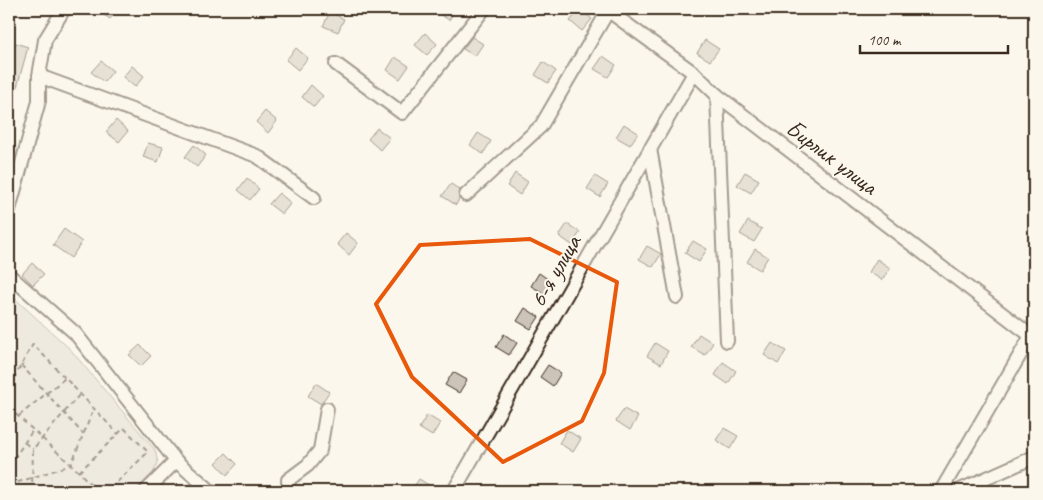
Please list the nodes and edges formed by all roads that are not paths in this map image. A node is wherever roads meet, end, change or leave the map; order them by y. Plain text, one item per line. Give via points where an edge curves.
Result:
1 (64, 9) edge
2 (484, 9) edge
3 (607, 10) edge
4 (336, 64) dead end
5 (694, 73) junction
6 (39, 76) junction
7 (716, 95) junction
8 (650, 149) junction
9 (466, 195) dead end
10 (314, 198) dead end
11 (9, 210) edge
12 (9, 276) edge
13 (677, 297) dead end
14 (1033, 337) edge
15 (727, 341) dead end
16 (327, 409) dead end
17 (1034, 457) edge
18 (176, 461) junction
19 (146, 491) edge
20 (211, 491) edge
21 (289, 491) edge
22 (457, 491) edge
23 (941, 491) edge
24 (958, 491) edge

1 - 6 street via 45,40
2 - 4 street via 402,112
3 - 5 street, Бирлик улица
3 - 9 street via 541,126
5 - 7 street, Бирлик улица
5 - 8 street, 6-я улица
6 - 10 street via 257,156
6 - 11 street via 39,101
7 - 14 street, Бирлик улица
7 - 15 street
8 - 13 street
8 - 22 street, 6-я улица
12 - 18 street via 75,333
14 - 23 street
16 - 21 street via 320,450 308,465 288,480
17 - 24 street
18 - 19 street
18 - 20 street

